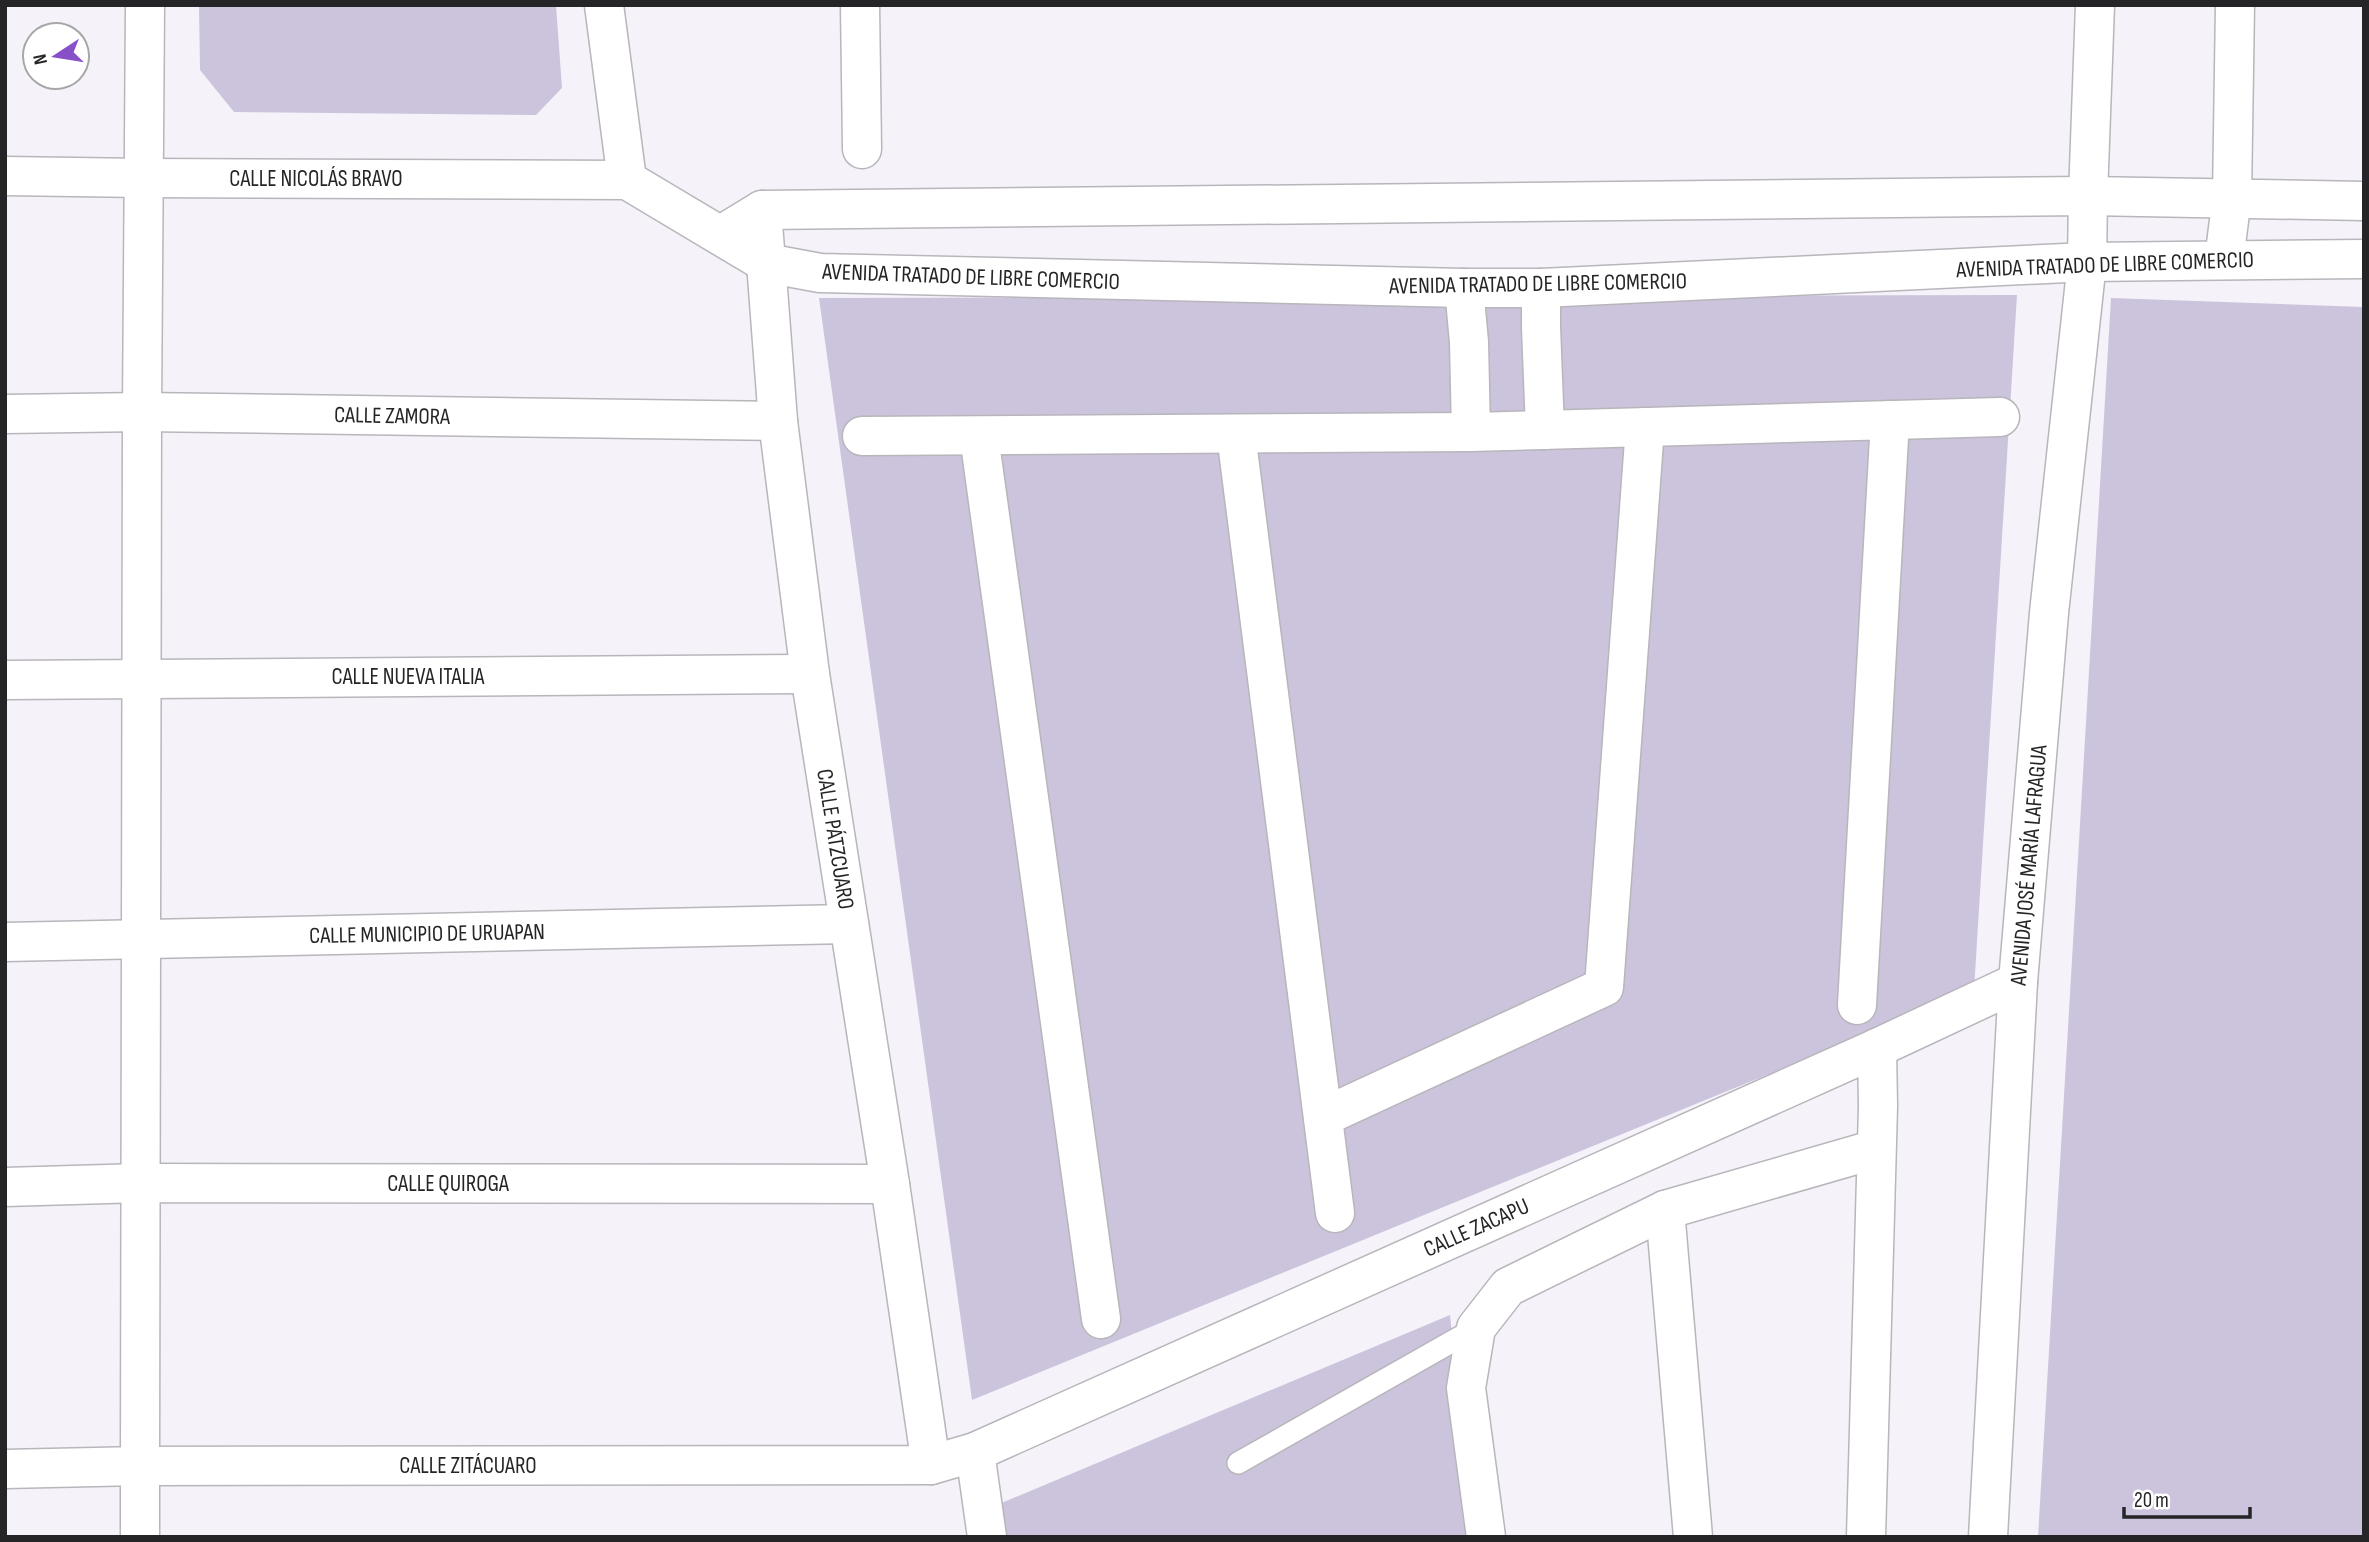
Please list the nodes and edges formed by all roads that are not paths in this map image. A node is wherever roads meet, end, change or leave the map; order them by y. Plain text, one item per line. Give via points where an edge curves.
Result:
1 (145, 5) edge
2 (604, 5) edge
3 (860, 5) edge
4 (2095, 5) edge
5 (2235, 5) edge
6 (862, 149) dead end
7 (5, 176) edge
8 (143, 178) junction
9 (627, 180) junction
10 (2088, 196) junction
11 (2232, 197) junction
12 (2364, 201) edge
13 (762, 211) junction
14 (722, 235) junction
15 (2364, 259) edge
16 (2224, 260) junction
17 (2087, 262) junction
18 (766, 263) junction
19 (1464, 288) junction
20 (1541, 288) junction
21 (142, 412) junction
22 (5, 414) edge
23 (2000, 417) dead end
24 (778, 421) junction
25 (1891, 421) junction
26 (1645, 427) junction
27 (1545, 430) junction
28 (1471, 432) junction
29 (1236, 434) junction
30 (862, 436) dead end
31 (979, 436) junction
32 (810, 674) junction
33 (142, 677) junction
34 (5, 680) edge
35 (849, 924) junction
36 (141, 940) junction
37 (5, 942) edge
38 (2018, 982) junction
39 (1857, 1004) dead end
40 (1877, 1048) junction
41 (1324, 1117) junction
42 (1876, 1149) junction
43 (141, 1183) junction
44 (890, 1184) junction
45 (5, 1187) edge
46 (1665, 1210) junction
47 (1335, 1213) dead end
48 (1101, 1319) dead end
49 (1476, 1328) junction
50 (975, 1452) junction
51 (1238, 1463) dead end
52 (931, 1465) junction
53 (140, 1466) junction
54 (5, 1469) edge
55 (140, 1537) edge
56 (987, 1537) edge
57 (1486, 1537) edge
58 (1693, 1537) edge
59 (1866, 1537) edge
60 (1988, 1537) edge

1 - 8 street
2 - 9 street
3 - 6 street
4 - 10 street, AVENIDA JOSÉ MARÍA LAFRAGUA
5 - 11 street
7 - 8 street, CALLE NICOLÁS BRAVO
8 - 9 street, CALLE NICOLÁS BRAVO
8 - 21 street
9 - 14 street, AVENIDA TRATADO DE LIBRE COMERCIO
10 - 11 street
10 - 13 street
10 - 17 street, AVENIDA JOSÉ MARÍA LAFRAGUA
11 - 12 street
11 - 16 street
13 - 14 street
13 - 18 street, CALLE PÁTZCUARO
14 - 18 street, AVENIDA TRATADO DE LIBRE COMERCIO
15 - 16 street, AVENIDA TRATADO DE LIBRE COMERCIO
16 - 17 street, AVENIDA TRATADO DE LIBRE COMERCIO
17 - 20 street, AVENIDA TRATADO DE LIBRE COMERCIO
17 - 38 street, AVENIDA JOSÉ MARÍA LAFRAGUA via 2049,613
18 - 19 street, AVENIDA TRATADO DE LIBRE COMERCIO via 820,273
18 - 24 street, CALLE PÁTZCUARO
19 - 20 street, AVENIDA TRATADO DE LIBRE COMERCIO
19 - 28 street
20 - 27 street
21 - 22 street, CALLE ZAMORA
21 - 24 street, CALLE ZAMORA
21 - 33 street
23 - 25 street
24 - 32 street, CALLE PÁTZCUARO
25 - 26 street
25 - 39 street
26 - 27 street
26 - 41 street via 1604,987
27 - 28 street
28 - 29 street
29 - 31 street
29 - 41 street
30 - 31 street
31 - 48 street
32 - 33 street, CALLE NUEVA ITALIA
32 - 35 street, CALLE PÁTZCUARO
33 - 34 street, CALLE NUEVA ITALIA
33 - 36 street
35 - 36 street, CALLE MUNICIPIO DE URUAPAN
35 - 44 street, CALLE PÁTZCUARO
36 - 37 street, CALLE MUNICIPIO DE URUAPAN
36 - 43 street
38 - 40 street, CALLE ZACAPU
38 - 60 street, AVENIDA JOSÉ MARÍA LAFRAGUA
40 - 42 street
40 - 50 street, CALLE ZACAPU
41 - 47 street
42 - 46 street
42 - 59 street
43 - 44 street, CALLE QUIROGA
43 - 45 street, CALLE QUIROGA
43 - 53 street
44 - 52 street, CALLE PÁTZCUARO
46 - 49 street via 1508,1287
46 - 58 street
49 - 51 lane
49 - 57 street via 1466,1388
50 - 52 street, CALLE ZACAPU
50 - 56 street
52 - 53 street, CALLE ZITÁCUARO
53 - 54 street, CALLE ZITÁCUARO
53 - 55 street

